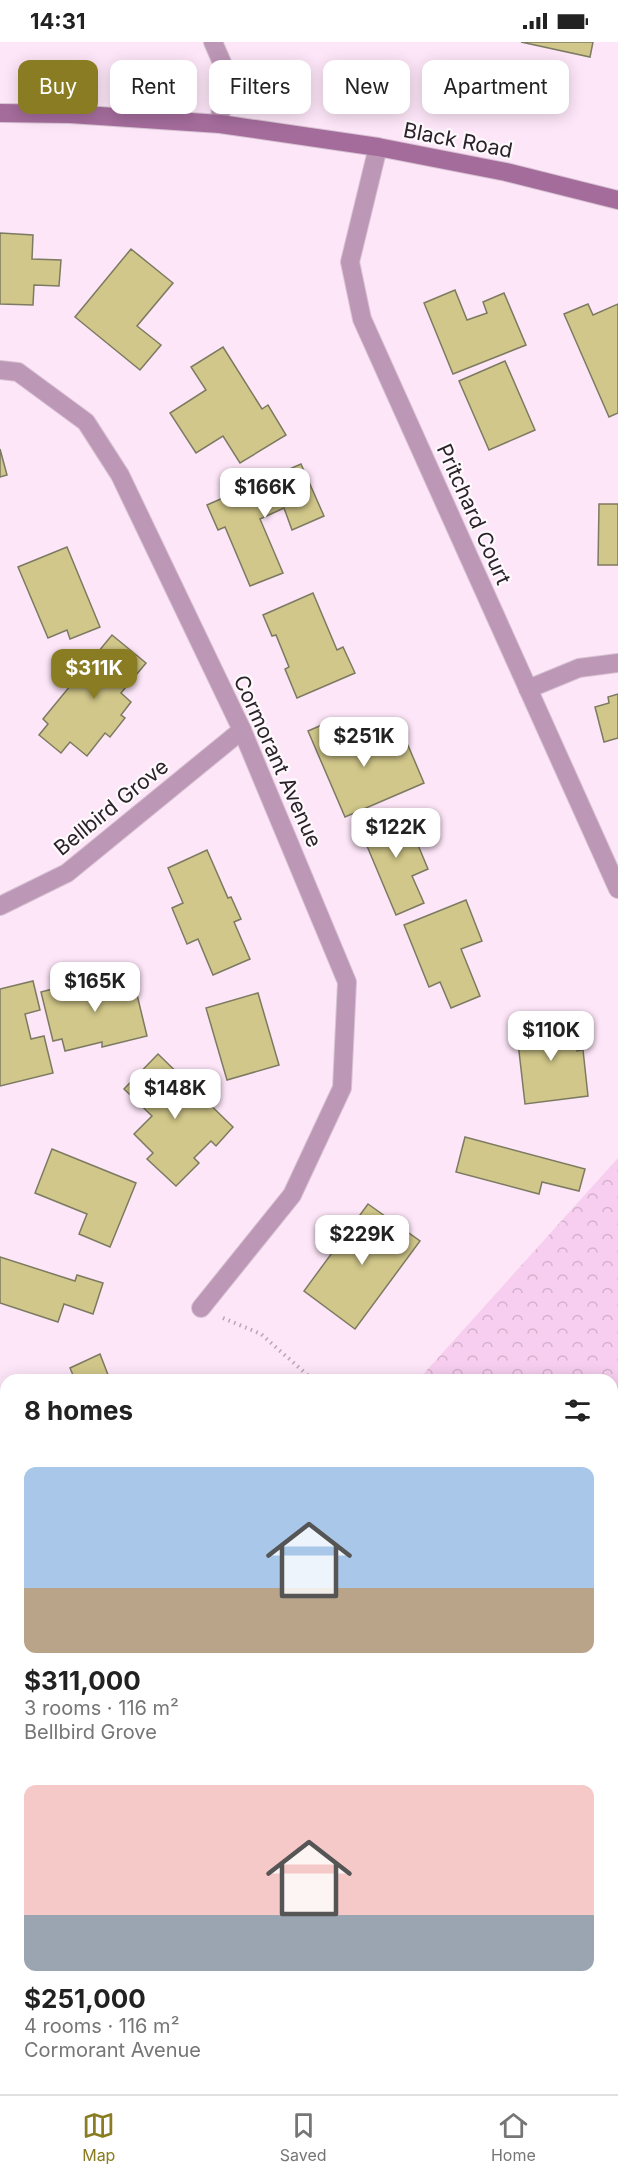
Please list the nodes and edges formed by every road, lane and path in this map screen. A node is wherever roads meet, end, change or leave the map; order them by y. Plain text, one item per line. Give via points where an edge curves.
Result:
1 (213, 42) edge
2 (0, 113) edge
3 (219, 124) junction
4 (378, 147) junction
5 (618, 200) edge
6 (0, 370) edge
7 (618, 663) edge
8 (528, 689) junction
9 (242, 730) junction
10 (618, 889) edge
11 (0, 906) edge
12 (201, 1308) joint
13 (306, 1374) edge

1 - 3 street via 223,65
2 - 3 main road, Black Road
3 - 4 main road, Black Road
4 - 5 main road, Black Road via 506,172
4 - 8 street, Pritchard Court via 350,262 362,319
6 - 9 street, Cormorant Avenue via 18,372 86,422 120,475
7 - 8 street via 579,668
8 - 10 street, Pritchard Court
9 - 11 street, Bellbird Grove via 67,873
9 - 12 street, Cormorant Avenue via 347,982 342,1088 292,1195
12 - 13 path via 261,1334

